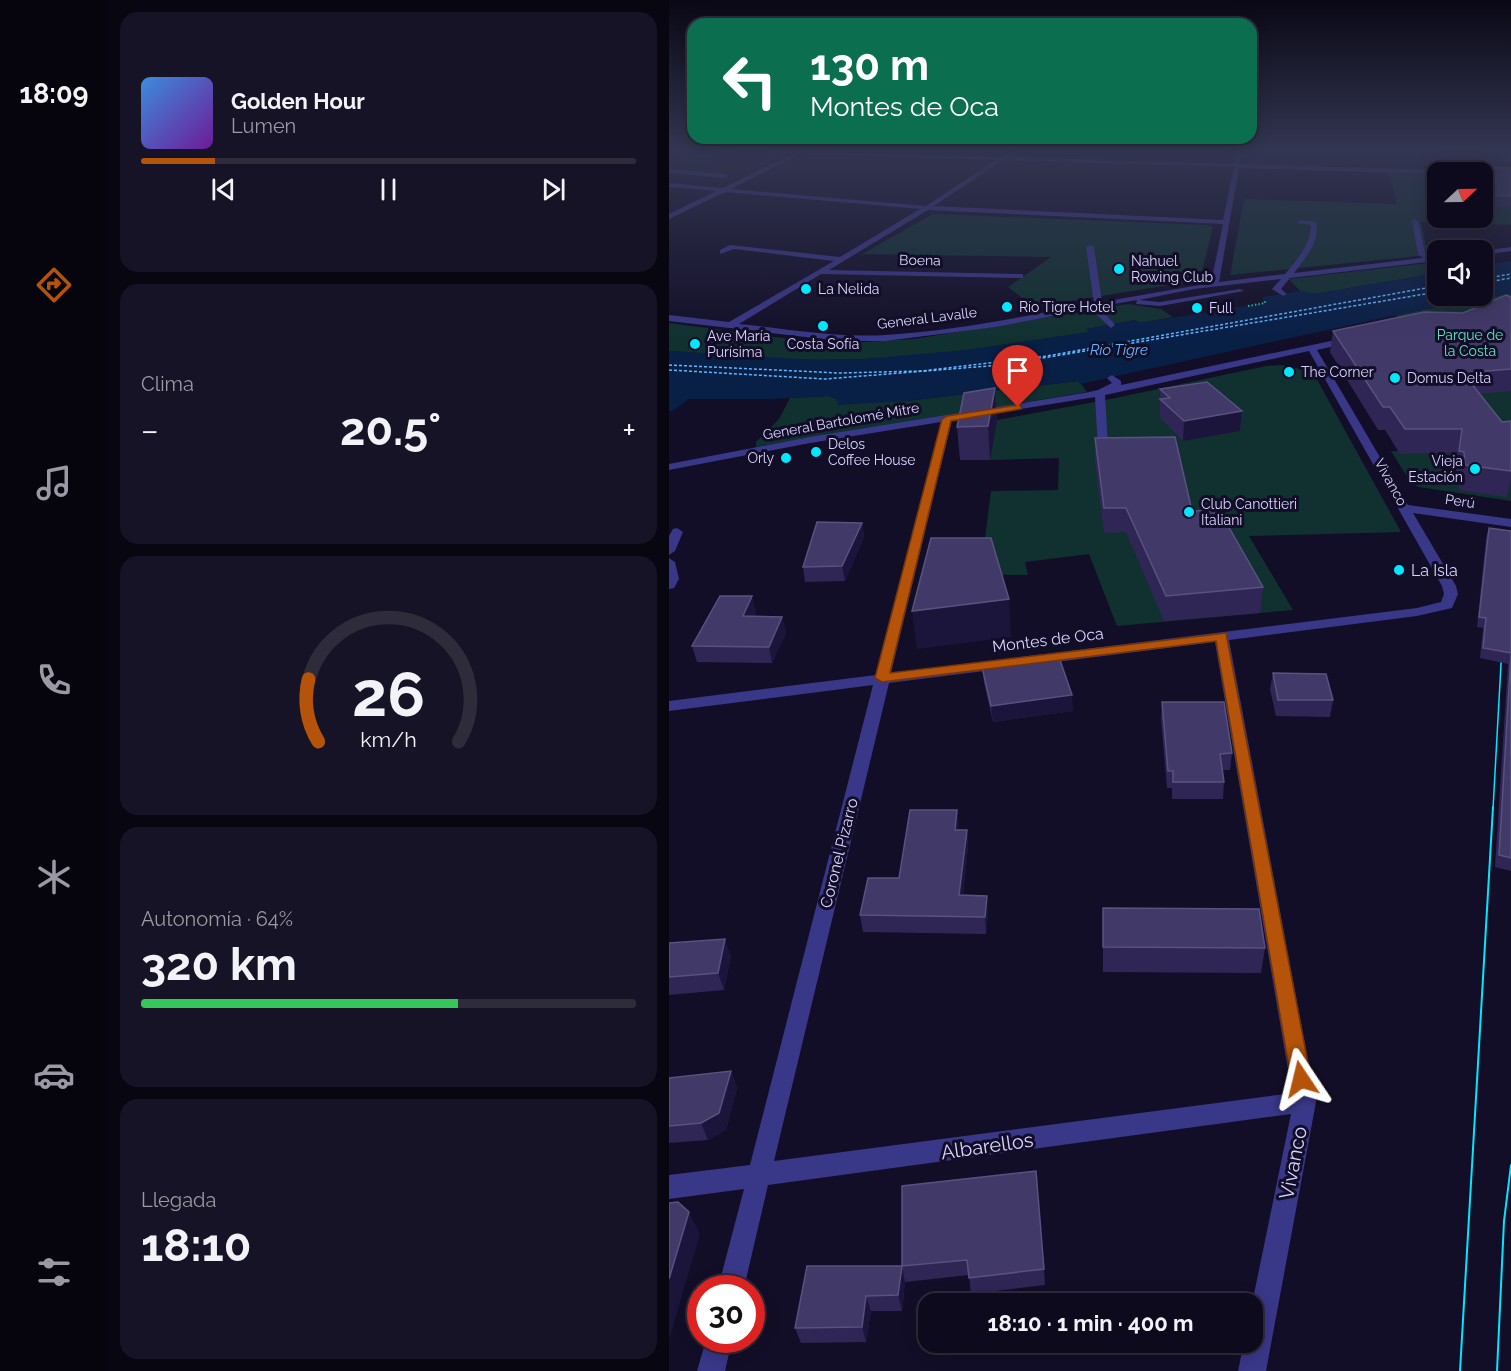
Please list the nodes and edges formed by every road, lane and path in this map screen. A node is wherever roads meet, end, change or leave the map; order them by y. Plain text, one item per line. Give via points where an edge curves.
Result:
1 (920, 212) edge
2 (1012, 212) edge
3 (1228, 212) edge
4 (1415, 221) dead end
5 (1226, 222) junction
6 (1300, 222) dead end
7 (1090, 247) dead end
8 (1511, 249) edge
9 (1493, 251) edge
10 (723, 252) dead end
11 (1427, 257) edge
12 (840, 259) junction
13 (1427, 263) edge
14 (819, 272) junction
15 (1020, 276) dead end
16 (1286, 276) junction
17 (1252, 280) junction
18 (1215, 284) junction
19 (1283, 294) dead end
20 (1127, 299) junction
21 (1265, 299) dead end
22 (1099, 304) junction
23 (1248, 306) dead end
24 (669, 318) edge
25 (1111, 325) dead end
26 (729, 326) junction
27 (1365, 337) edge
28 (1312, 348) junction
29 (1112, 378) dead end
30 (1100, 393) junction
31 (947, 419) junction
32 (1125, 448) edge
33 (669, 467) edge
34 (1405, 508) junction
35 (1511, 523) edge
36 (677, 532) dead end
37 (669, 551) edge
38 (669, 562) edge
39 (669, 585) edge
40 (1431, 610) joint
41 (1221, 636) junction
42 (882, 678) junction
43 (669, 706) edge
44 (1305, 1102) junction
45 (760, 1177) junction
46 (669, 1187) edge
47 (734, 1275) edge
48 (716, 1353) edge
49 (711, 1371) edge
50 (1252, 1371) edge

1 - 12 street
2 - 5 street
3 - 5 street
4 - 11 street via 1422,254
5 - 18 street
6 - 16 street via 1314,223 1313,238
7 - 22 street
8 - 9 street
10 - 12 street via 733,247
12 - 14 street
13 - 16 street, General Lavalle
14 - 15 street, Boena
14 - 26 street
16 - 17 street, General Lavalle
16 - 19 street via 1277,289
17 - 18 street, General Lavalle
17 - 20 street via 1251,289 1160,304
18 - 20 street, General Lavalle
20 - 22 street, General Lavalle
21 - 23 path via 1265,303
22 - 25 street via 1100,313
22 - 26 street, General Lavalle via 965,328 871,339
24 - 26 street, General Lavalle
27 - 28 street, General Bartolomé Mitre
28 - 30 street, General Bartolomé Mitre
28 - 34 street, Vivanco via 1381,457
29 - 30 street via 1118,383
30 - 31 street, General Bartolomé Mitre
30 - 32 street via 1103,449
31 - 33 street, General Bartolomé Mitre
31 - 42 street, Coronel Pizarro
34 - 35 street, Perú
34 - 40 street, Vivanco via 1449,586 1447,605
36 - 37 street
38 - 39 street
40 - 41 street, Montes de Oca
41 - 42 street, Montes de Oca
41 - 44 street, Vivanco
42 - 43 street, Montes de Oca
42 - 45 street, Coronel Pizarro
44 - 45 street, Albarellos
44 - 50 street, Vivanco
45 - 46 street, Albarellos
45 - 47 street, Coronel Pizarro
48 - 49 street

